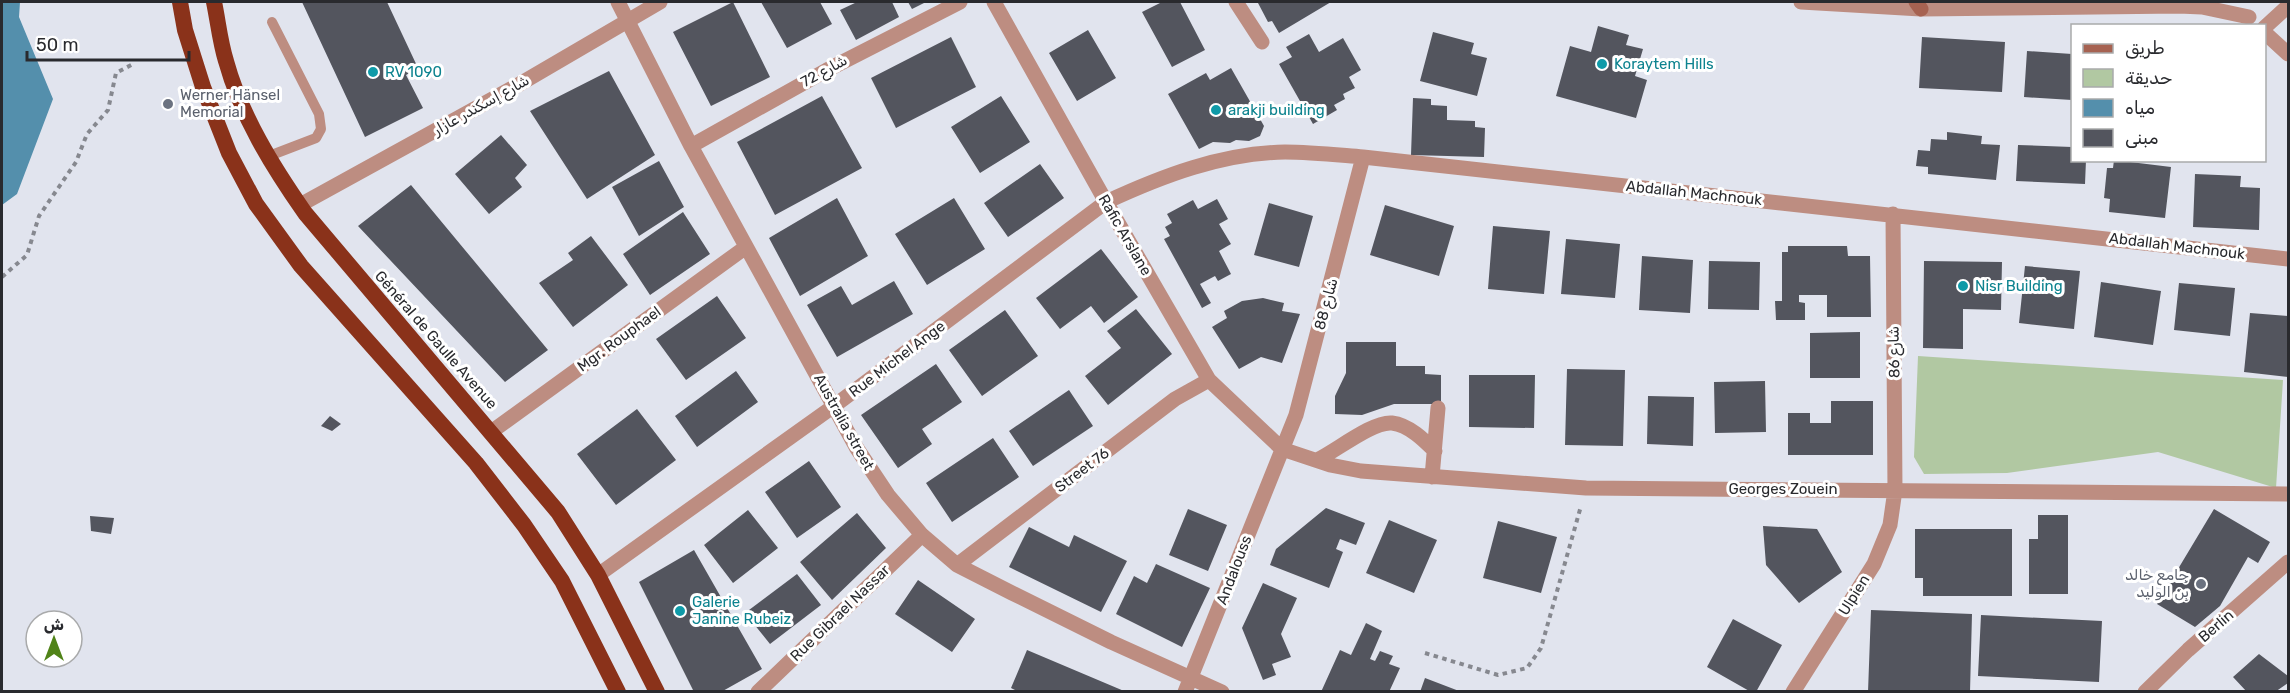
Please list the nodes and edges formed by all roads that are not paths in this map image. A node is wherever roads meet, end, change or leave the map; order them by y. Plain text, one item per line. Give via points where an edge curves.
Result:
1 (180, 2) edge
2 (214, 2) edge
3 (618, 2) edge
4 (660, 2) edge
5 (960, 2) edge
6 (994, 2) edge
7 (1236, 2) edge
8 (1801, 2) edge
9 (2238, 2) edge
10 (1918, 5) edge
11 (2289, 6) edge
12 (626, 21) junction
13 (2253, 21) edge
14 (272, 22) dead end
15 (2266, 29) edge
16 (2266, 31) edge
17 (1262, 42) dead end
18 (2289, 54) edge
19 (691, 146) junction
20 (269, 156) junction
21 (1363, 157) junction
22 (1106, 202) junction
23 (300, 206) junction
24 (1893, 214) junction
25 (746, 247) junction
26 (2289, 259) edge
27 (1209, 380) junction
28 (834, 406) junction
29 (1438, 408) dead end
30 (491, 432) junction
31 (1282, 449) junction
32 (1435, 451) junction
33 (1317, 460) junction
34 (1432, 477) junction
35 (1896, 490) junction
36 (2289, 494) edge
37 (922, 535) junction
38 (2289, 562) edge
39 (957, 565) junction
40 (598, 575) junction
41 (1188, 684) edge
42 (618, 692) edge
43 (657, 692) edge
44 (758, 692) edge
45 (1222, 692) edge
46 (1793, 692) edge
47 (2145, 692) edge

1 - 42 highway via 203,87 229,153 256,204 301,266 476,463 531,535 562,581
2 - 20 highway, Général de Gaulle Avenue via 225,61 248,119
3 - 12 street, Australia street
4 - 12 street, شارع إسكندر عازار
5 - 19 street, شارع 72
6 - 22 street, Rafic Arslane
7 - 17 street
8 - 10 street
9 - 13 street
10 - 13 street via 2179,6 2211,8
11 - 15 street
12 - 19 street, Australia street
12 - 23 street, شارع إسكندر عازار
14 - 20 lane via 319,114 321,129 315,138
16 - 18 street
19 - 25 street, Australia street
20 - 23 highway, Général de Gaulle Avenue
21 - 22 street, Abdallah Machnouk via 1284,152 1216,162 1152,181
21 - 24 street, Abdallah Machnouk
21 - 31 street, شارع 88 via 1301,397
22 - 27 street, Rafic Arslane
22 - 28 street, Rue Michel Ange
23 - 30 highway, Général de Gaulle Avenue
24 - 26 street, Abdallah Machnouk
24 - 35 street, شارع 86
25 - 28 street, Australia street
25 - 30 street, Mgr. Rouphael
27 - 31 street, Rafic Arslane
27 - 39 street, Street 76 via 1175,399
28 - 37 street, Australia street via 867,466
28 - 40 street, Rue Michel Ange
29 - 32 street
30 - 40 highway, Général de Gaulle Avenue via 558,512
31 - 33 street, Georges Zouein
31 - 41 street, Andalouss
32 - 33 street via 1417,433 1392,423 1370,429
32 - 34 street
33 - 34 street, Georges Zouein via 1361,471
34 - 35 street, Georges Zouein via 1586,488
35 - 36 street, Georges Zouein
35 - 46 street, Ulpien via 1890,525 1874,564
37 - 39 street, Australia street
37 - 44 street, Rue Gibrael Nassar
38 - 47 street, Berlin
39 - 41 street, Australia street
40 - 43 highway, Général de Gaulle Avenue
41 - 45 street, Australia street

